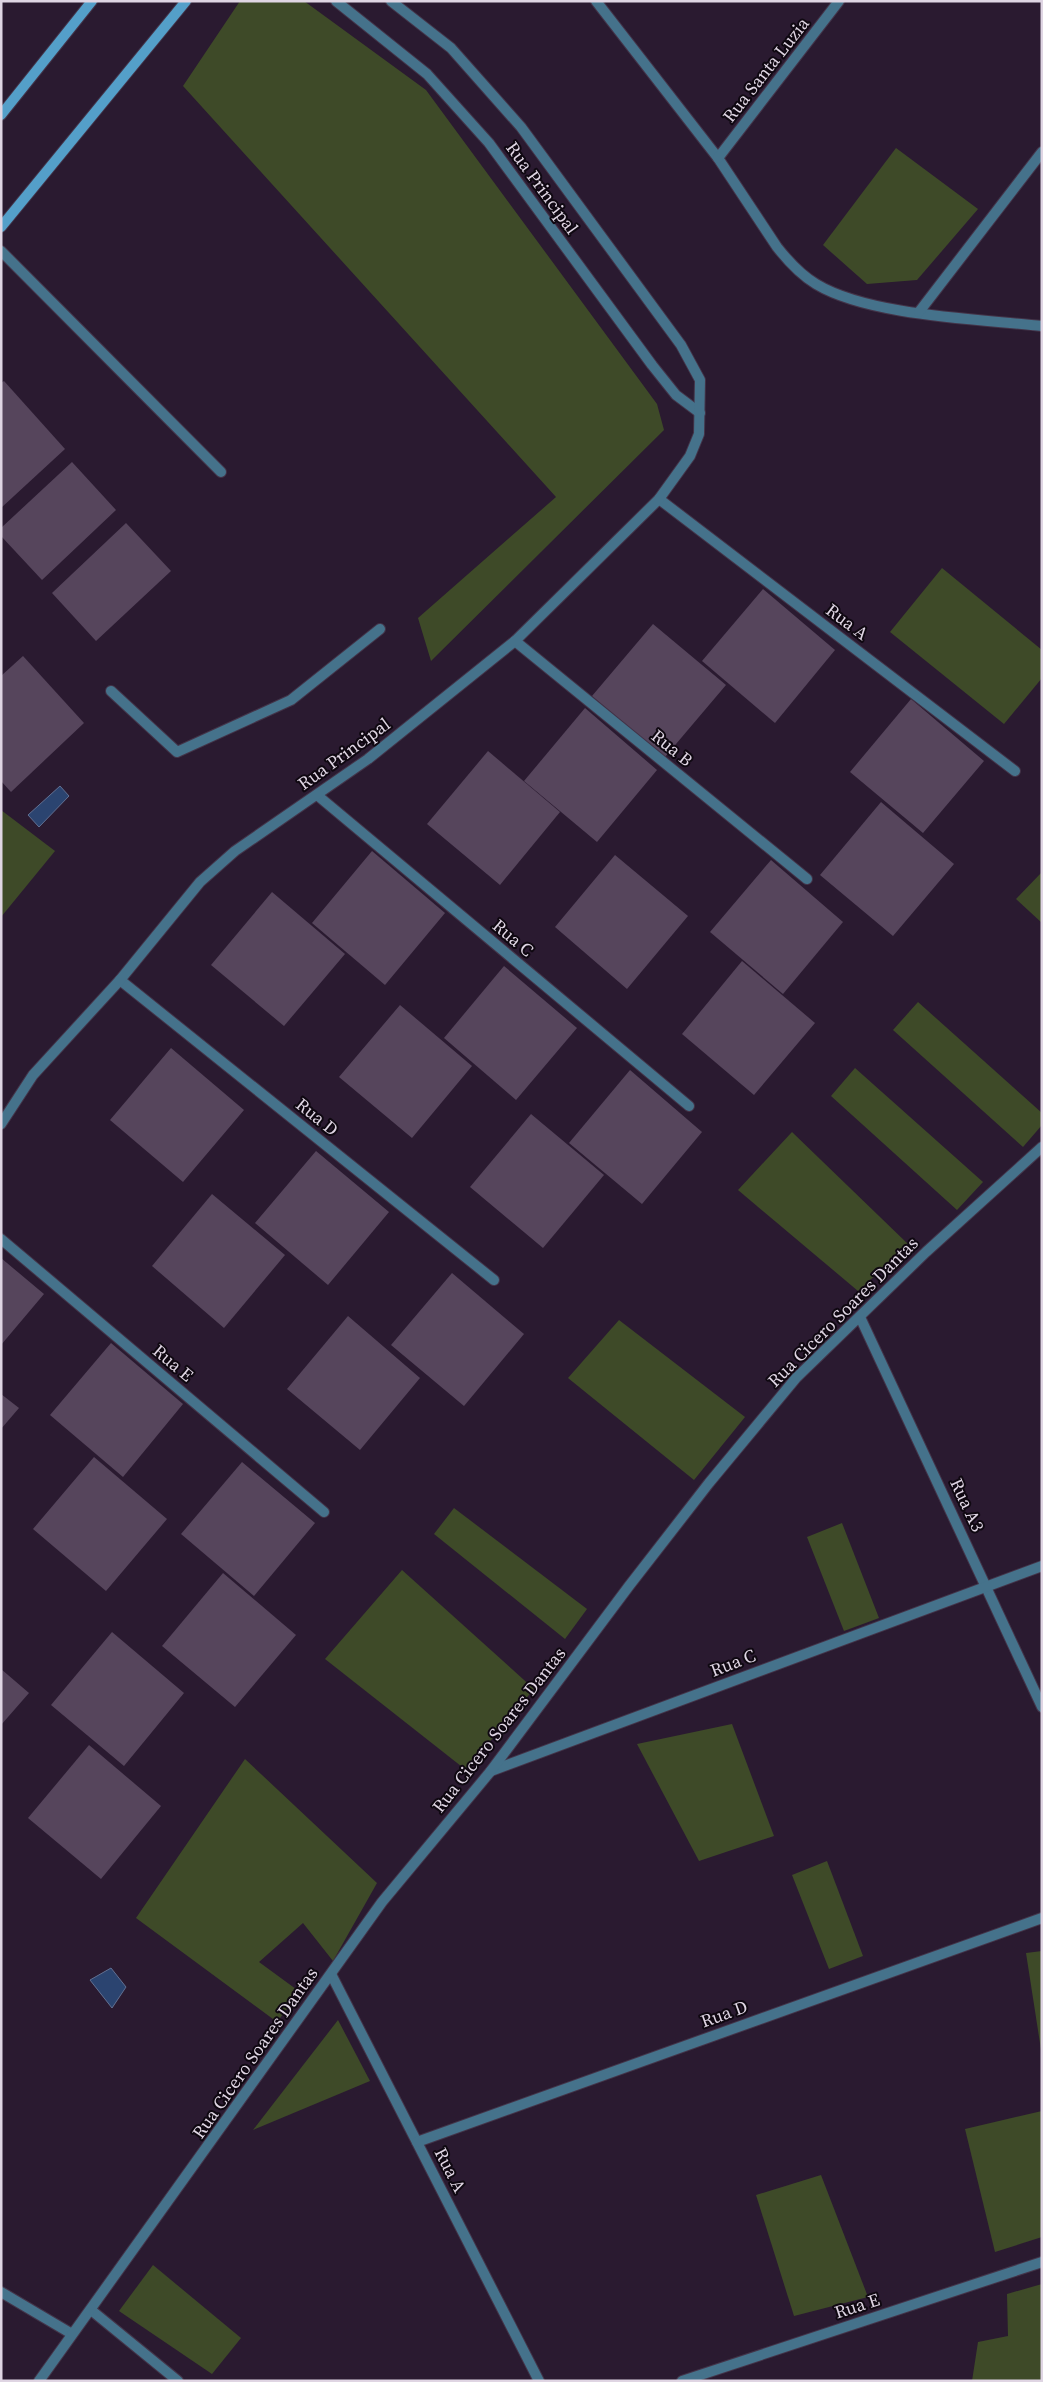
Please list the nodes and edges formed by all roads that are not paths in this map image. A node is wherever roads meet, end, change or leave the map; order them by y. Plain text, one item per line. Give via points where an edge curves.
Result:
1 (92, 1) edge
2 (186, 1) edge
3 (336, 1) edge
4 (391, 1) edge
5 (596, 1) edge
6 (839, 1) edge
7 (1, 115) edge
8 (1042, 152) edge
9 (718, 158) junction
10 (1, 227) edge
11 (1, 251) edge
12 (919, 312) junction
13 (1042, 326) edge
14 (700, 413) junction
15 (221, 472) dead end
16 (659, 499) junction
17 (380, 629) dead end
18 (516, 642) junction
19 (110, 691) dead end
20 (1015, 771) dead end
21 (316, 795) junction
22 (807, 880) dead end
23 (120, 980) junction
24 (689, 1106) dead end
25 (1, 1124) edge
26 (1042, 1147) edge
27 (1, 1238) edge
28 (494, 1280) dead end
29 (860, 1317) junction
30 (324, 1512) dead end
31 (1042, 1566) edge
32 (987, 1586) junction
33 (1042, 1707) edge
34 (490, 1772) junction
35 (1042, 1918) edge
36 (330, 1974) junction
37 (417, 2142) junction
38 (1042, 2262) edge
39 (1, 2292) edge
40 (91, 2310) junction
41 (72, 2334) junction
42 (39, 2381) edge
43 (178, 2381) edge
44 (539, 2381) edge
45 (682, 2381) edge

1 - 7 main road
2 - 10 main road
3 - 14 street, Rua Principal via 427,74 489,143 652,365 676,395
4 - 14 street, Rua Principal via 451,48 527,134 681,346 700,380
5 - 9 street
6 - 9 street, Rua Santa Luzia
8 - 12 street
9 - 12 street via 777,247 816,284 865,302
11 - 15 street
12 - 13 street
14 - 16 street, Rua Principal via 699,434 690,456
16 - 18 street, Rua Principal
16 - 20 street, Rua A
17 - 19 street via 291,700 178,752
18 - 21 street, Rua Principal via 368,759
18 - 22 street, Rua B
21 - 23 street, Rua Principal via 236,851 200,882
21 - 24 street, Rua C
23 - 25 street, Rua Principal via 33,1075
23 - 28 street, Rua D
26 - 29 street, Rua Cicero Soares Dantas
27 - 30 street, Rua E
29 - 32 street, Rua A3
29 - 34 street, Rua Cicero Soares Dantas via 796,1378 716,1476
31 - 32 street
32 - 33 street, Rua A3
32 - 34 street, Rua C
34 - 36 street, Rua Cicero Soares Dantas via 382,1902
35 - 37 street, Rua D
36 - 37 street, Rua A
36 - 40 street, Rua Cicero Soares Dantas
37 - 44 street, Rua A
38 - 45 street, Rua E
39 - 41 street
40 - 41 street, Rua Cicero Soares Dantas
40 - 43 street
41 - 42 street, Rua Cicero Soares Dantas

